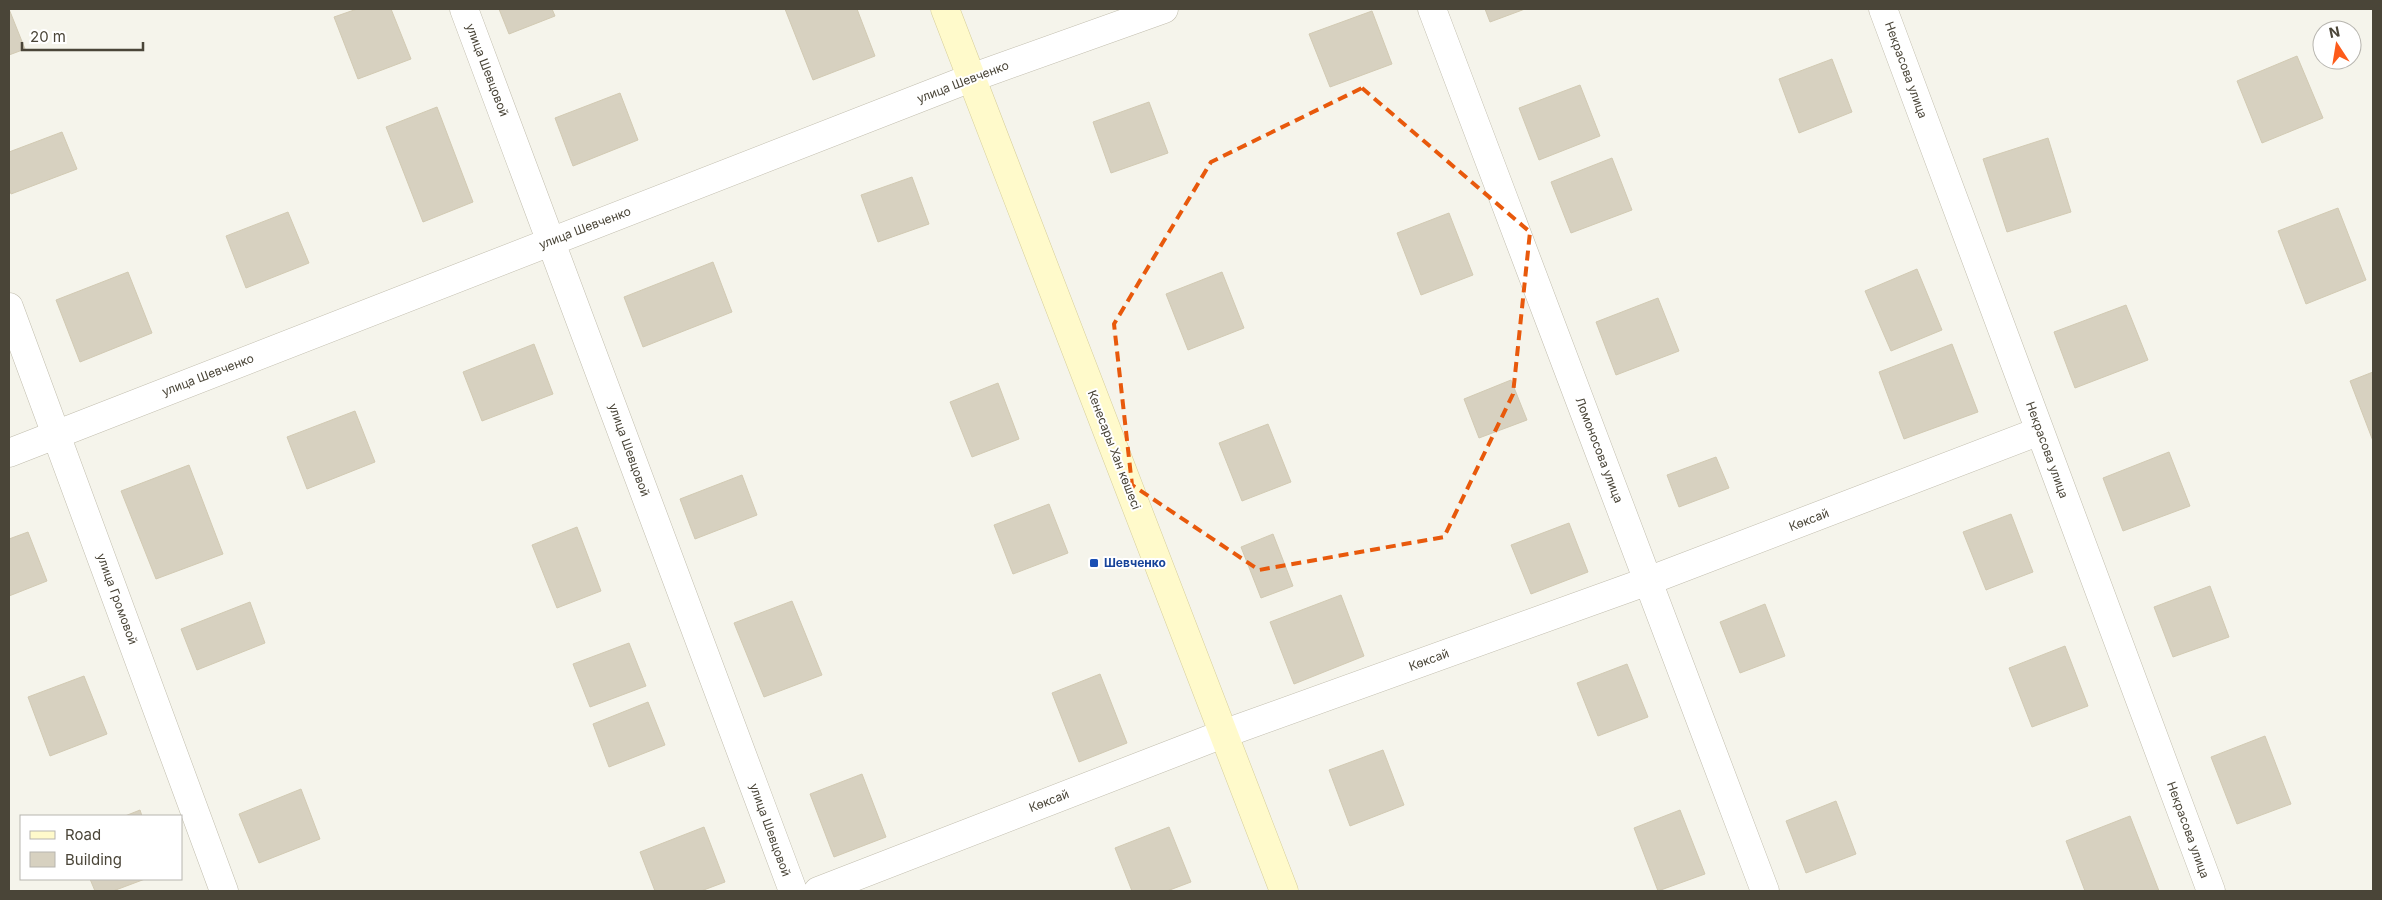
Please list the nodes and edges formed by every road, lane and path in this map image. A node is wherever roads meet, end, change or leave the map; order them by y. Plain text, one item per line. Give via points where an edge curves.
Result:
1 (464, 9) edge
2 (945, 9) edge
3 (1164, 9) edge
4 (1432, 9) edge
5 (1883, 9) edge
6 (971, 78) junction
7 (552, 242) junction
8 (9, 307) edge
9 (2040, 431) junction
10 (57, 434) junction
11 (9, 453) edge
12 (1648, 581) junction
13 (1223, 734) junction
14 (224, 891) edge
15 (793, 891) edge
16 (818, 891) edge
17 (1284, 891) edge
18 (1765, 891) edge
19 (2211, 891) edge

1 - 7 street, улица Шевцовой
2 - 6 main road, Кенесары Хан көшесі
3 - 6 street, улица Шевченко
4 - 12 street, Ломоносова улица
5 - 9 street, Некрасова улица
6 - 7 street, улица Шевченко
6 - 13 main road, Кенесары Хан көшесі
7 - 10 street, улица Шевченко
7 - 15 street, улица Шевцовой
8 - 10 street, улица Громовой
9 - 12 street, Көксай
9 - 19 street, Некрасова улица
10 - 11 street, улица Шевченко
10 - 14 street, улица Громовой
12 - 13 street, Көксай
12 - 18 street, Ломоносова улица
13 - 16 street, Көксай
13 - 17 main road, Кенесары Хан көшесі

